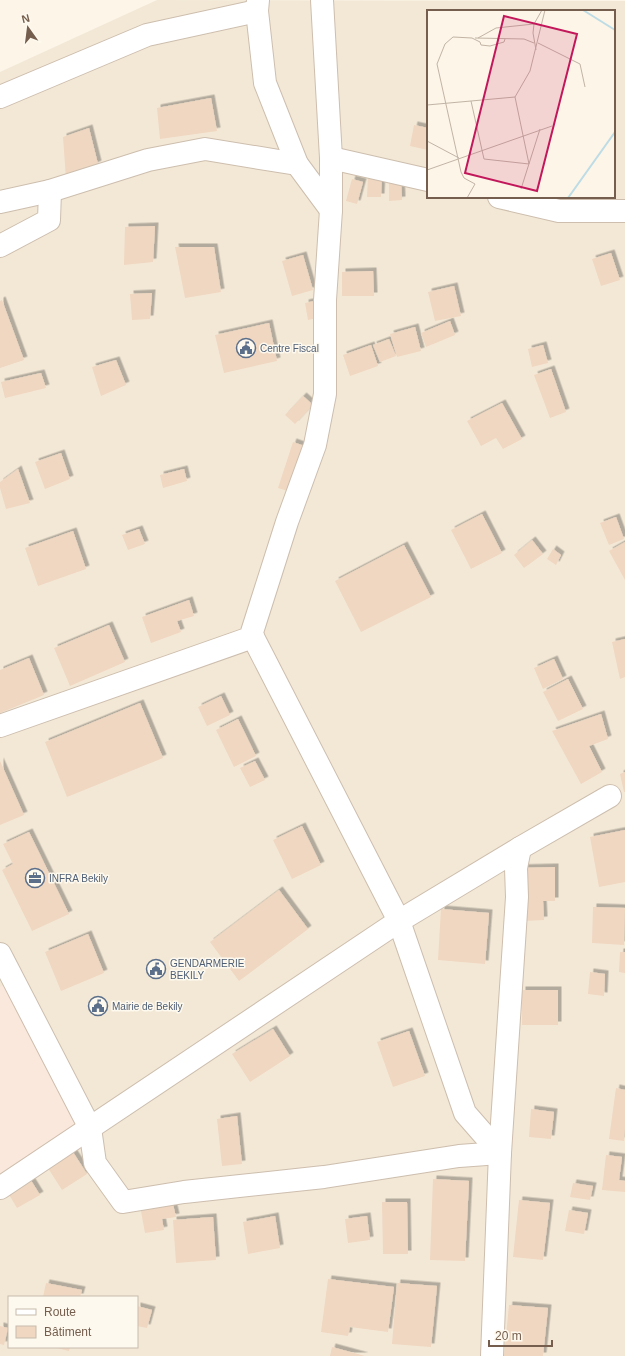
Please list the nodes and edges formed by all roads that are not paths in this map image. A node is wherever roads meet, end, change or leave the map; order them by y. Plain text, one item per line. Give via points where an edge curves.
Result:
1 (258, 6) edge
2 (322, 7) edge
3 (0, 97) edge
4 (331, 158) junction
5 (296, 164) junction
6 (427, 180) edge
7 (50, 191) junction
8 (503, 198) edge
9 (0, 202) edge
10 (331, 210) junction
11 (625, 211) edge
12 (0, 246) edge
13 (253, 637) junction
14 (0, 726) edge
15 (610, 796) dead end
16 (520, 848) junction
17 (399, 921) junction
18 (0, 954) edge
19 (90, 1128) junction
20 (500, 1153) junction
21 (0, 1188) edge
22 (492, 1356) edge

1 - 3 street via 147,35
1 - 5 street via 265,83
2 - 4 street
4 - 6 street
4 - 10 street
5 - 7 street via 205,149 148,160
5 - 10 street
7 - 9 street
7 - 12 street via 50,220
8 - 11 street via 559,211
10 - 13 street via 325,300 325,394 315,445 287,522 252,632
13 - 14 street
13 - 17 street
15 - 16 street
16 - 17 street
16 - 20 street via 516,868 517,897
17 - 19 street
17 - 20 street via 465,1113
18 - 19 street
19 - 20 street via 95,1163 123,1202 184,1192 324,1177 459,1156
19 - 21 street
20 - 22 street

